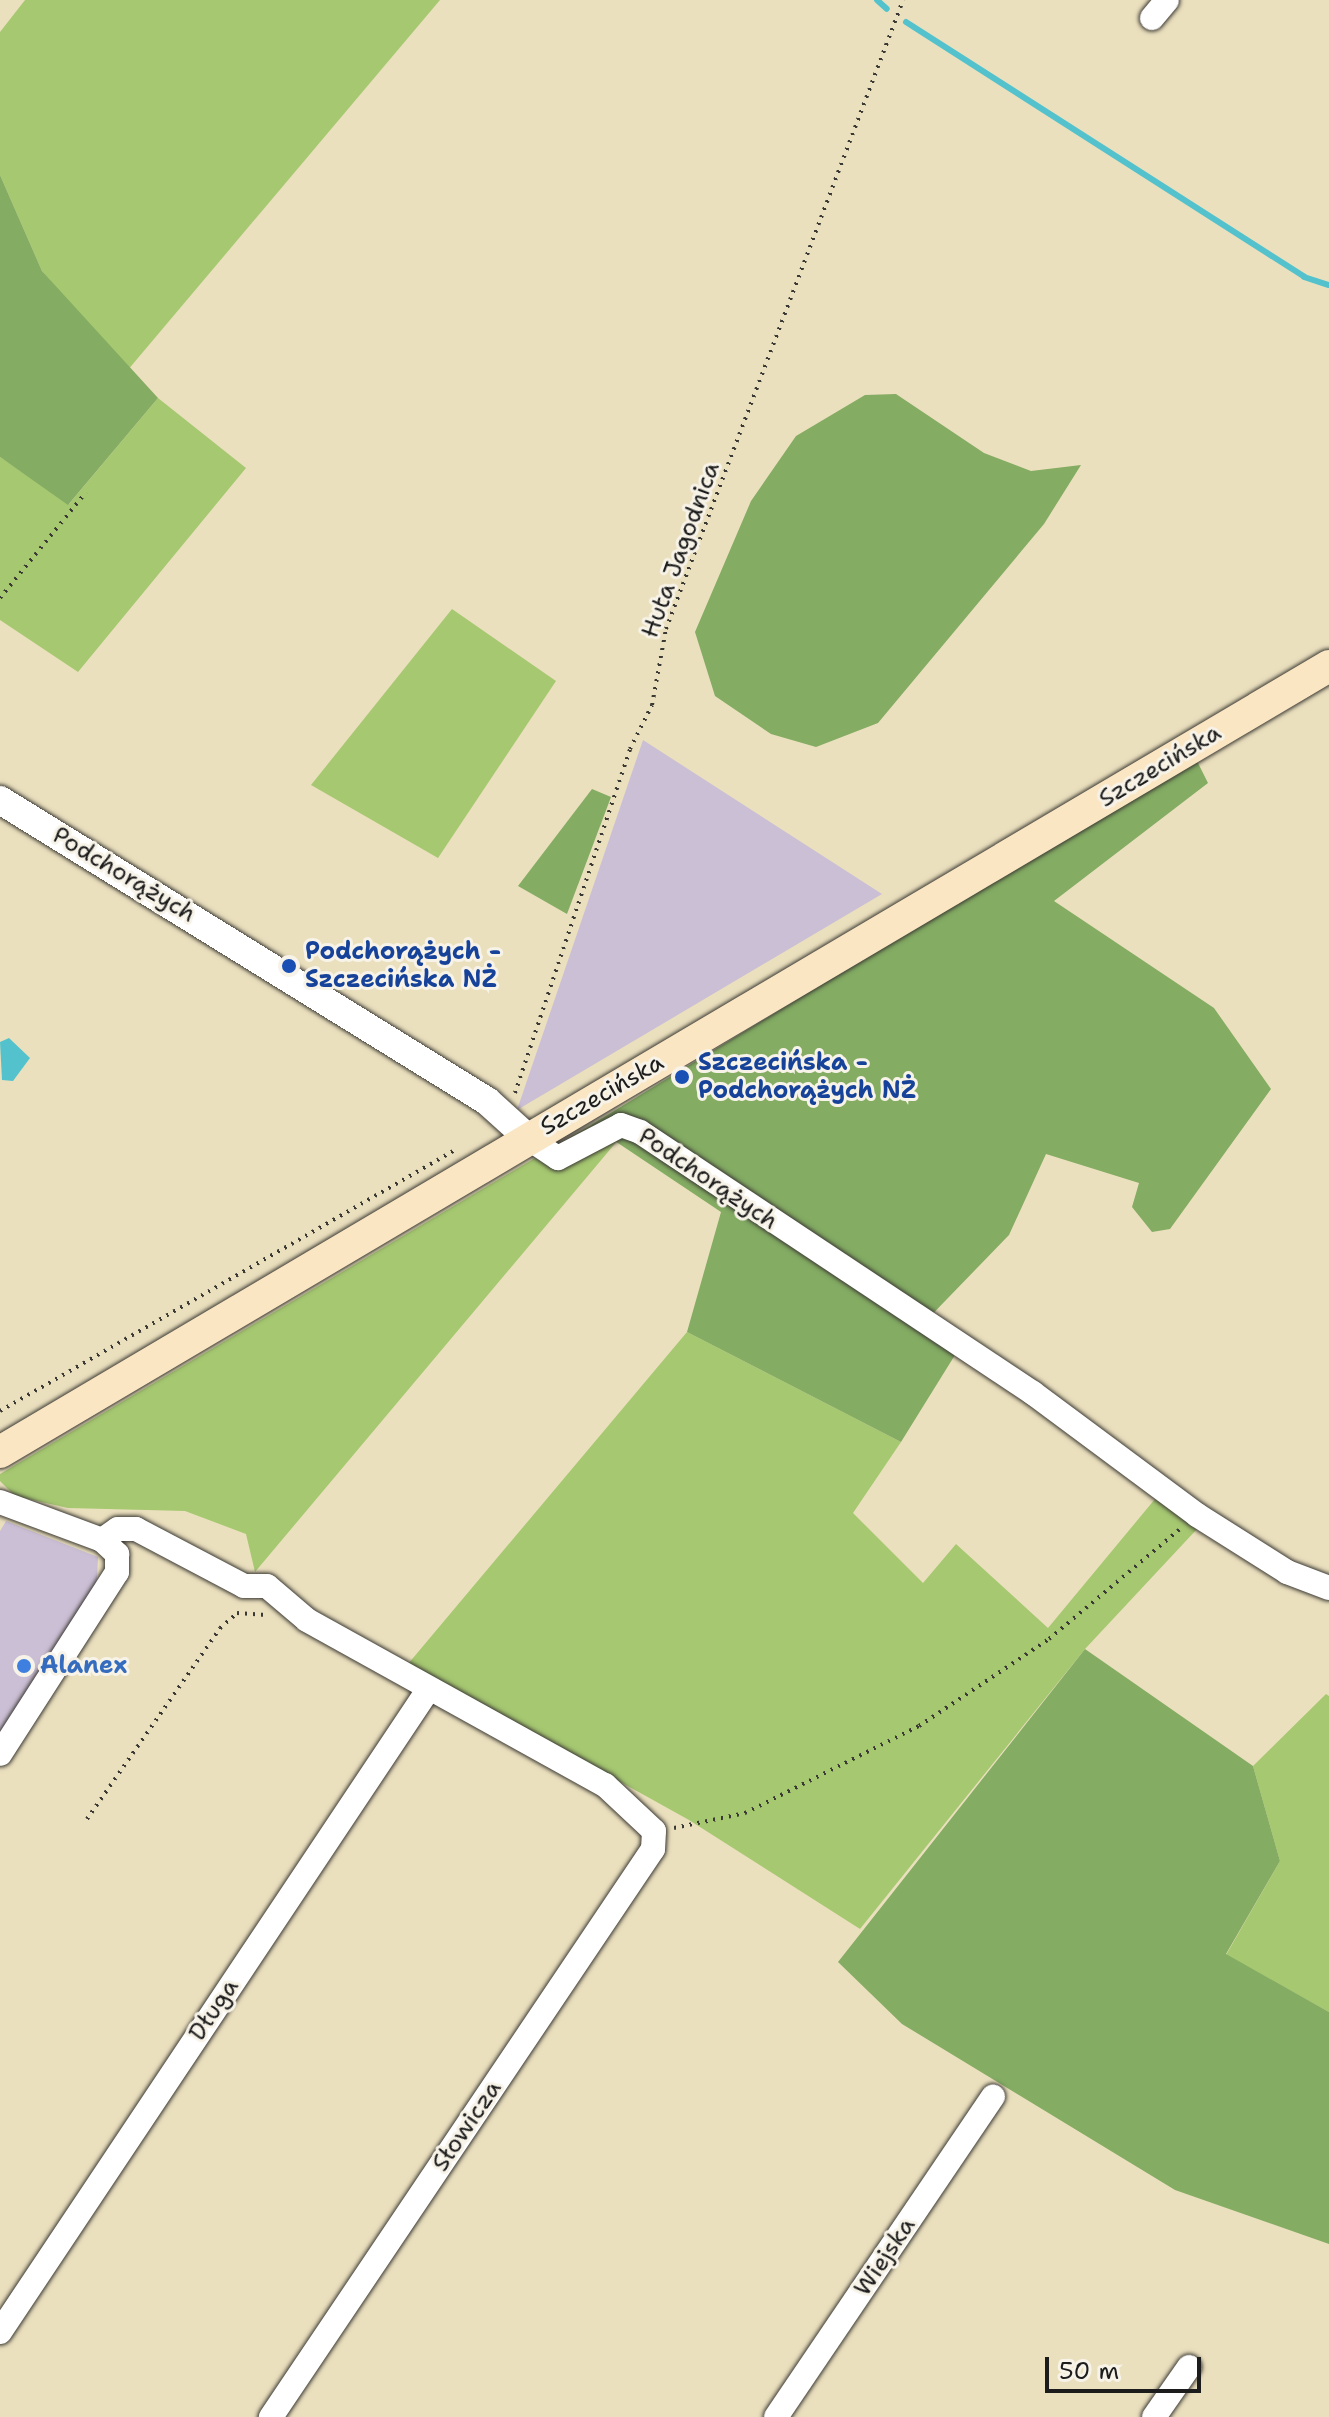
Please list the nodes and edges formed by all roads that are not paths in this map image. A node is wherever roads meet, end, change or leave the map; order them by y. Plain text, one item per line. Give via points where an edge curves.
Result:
1 (1329, 666) edge
2 (0, 800) edge
3 (528, 1138) junction
4 (0, 1452) edge
5 (0, 1502) edge
6 (102, 1540) junction
7 (1329, 1588) edge
8 (428, 1690) junction
9 (0, 1754) edge
10 (993, 2097) dead end
11 (0, 2332) edge
12 (1189, 2367) dead end
13 (271, 2417) edge
14 (776, 2417) edge
15 (1154, 2417) edge

1 - 3 main road, Szczecińska
2 - 3 street, Podchorążych via 505,1115
3 - 4 main road, Szczecińska
3 - 7 street, Podchorążych via 558,1158 621,1125 640,1132 1033,1393 1197,1515 1287,1572
5 - 6 street
6 - 8 street via 118,1529 136,1529 244,1586 267,1586 307,1620
6 - 9 street via 117,1554 110,1593
8 - 11 street, Długa
8 - 13 street, Słowicza via 605,1785 654,1831 653,1849
10 - 14 street, Wiejska
12 - 15 street

